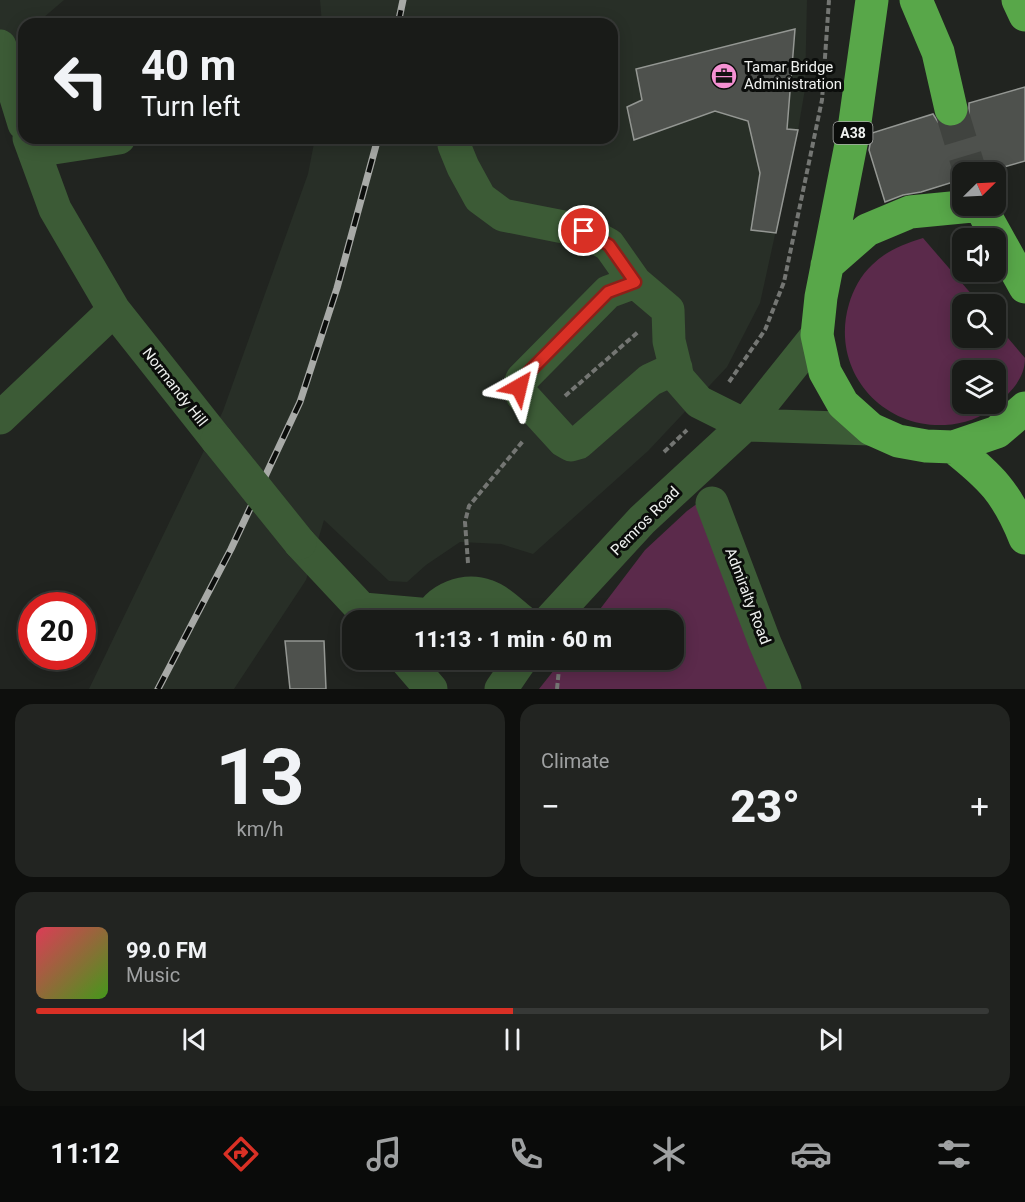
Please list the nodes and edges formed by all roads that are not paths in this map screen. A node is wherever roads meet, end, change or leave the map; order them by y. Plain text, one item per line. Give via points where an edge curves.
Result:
1 (872, 0) edge
2 (916, 0) edge
3 (943, 0) edge
4 (1018, 0) edge
5 (1025, 15) edge
6 (0, 46) edge
7 (938, 52) junction
8 (18, 103) edge
9 (951, 109) tunnel mouth
10 (31, 144) edge
11 (454, 144) edge
12 (952, 208) edge
13 (986, 216) edge
14 (827, 265) junction
15 (635, 282) junction
16 (1025, 287) edge
17 (114, 310) junction
18 (817, 335) junction
19 (675, 369) junction
20 (1025, 408) edge
21 (0, 418) edge
22 (745, 425) junction
23 (871, 429) junction
24 (953, 447) junction
25 (712, 503) dead end
26 (1025, 538) edge
27 (363, 610) edge
28 (437, 610) edge
29 (507, 610) edge
30 (559, 610) edge
31 (415, 670) edge
32 (428, 670) edge
33 (514, 670) edge
34 (431, 689) edge
35 (501, 689) edge
36 (785, 689) edge

1 - 14 highway, A38 via 854,129
2 - 7 highway
3 - 7 highway
4 - 5 highway
6 - 8 street, Normandy Hill
7 - 9 highway
10 - 17 street, Normandy Hill via 55,209
11 - 15 street via 480,198 503,215 584,231 609,245
12 - 14 highway via 910,212 867,230
13 - 16 highway
14 - 18 highway
15 - 19 street via 668,310
15 - 19 street via 608,292 522,379 522,395 571,445 650,380
17 - 21 street
17 - 27 street, Normandy Hill, bridge via 300,543
18 - 22 street, Pemros Road
18 - 23 highway via 825,372 843,404
19 - 22 street via 699,402
20 - 24 highway via 997,432
22 - 23 street
22 - 30 street, Pemros Road via 642,520
23 - 24 highway via 898,441
24 - 26 highway via 997,486 1014,511
25 - 36 street, Admiralty Road via 726,575 765,643
28 - 29 street via 446,600 460,594 488,596
31 - 34 street
32 - 34 street
33 - 35 street

